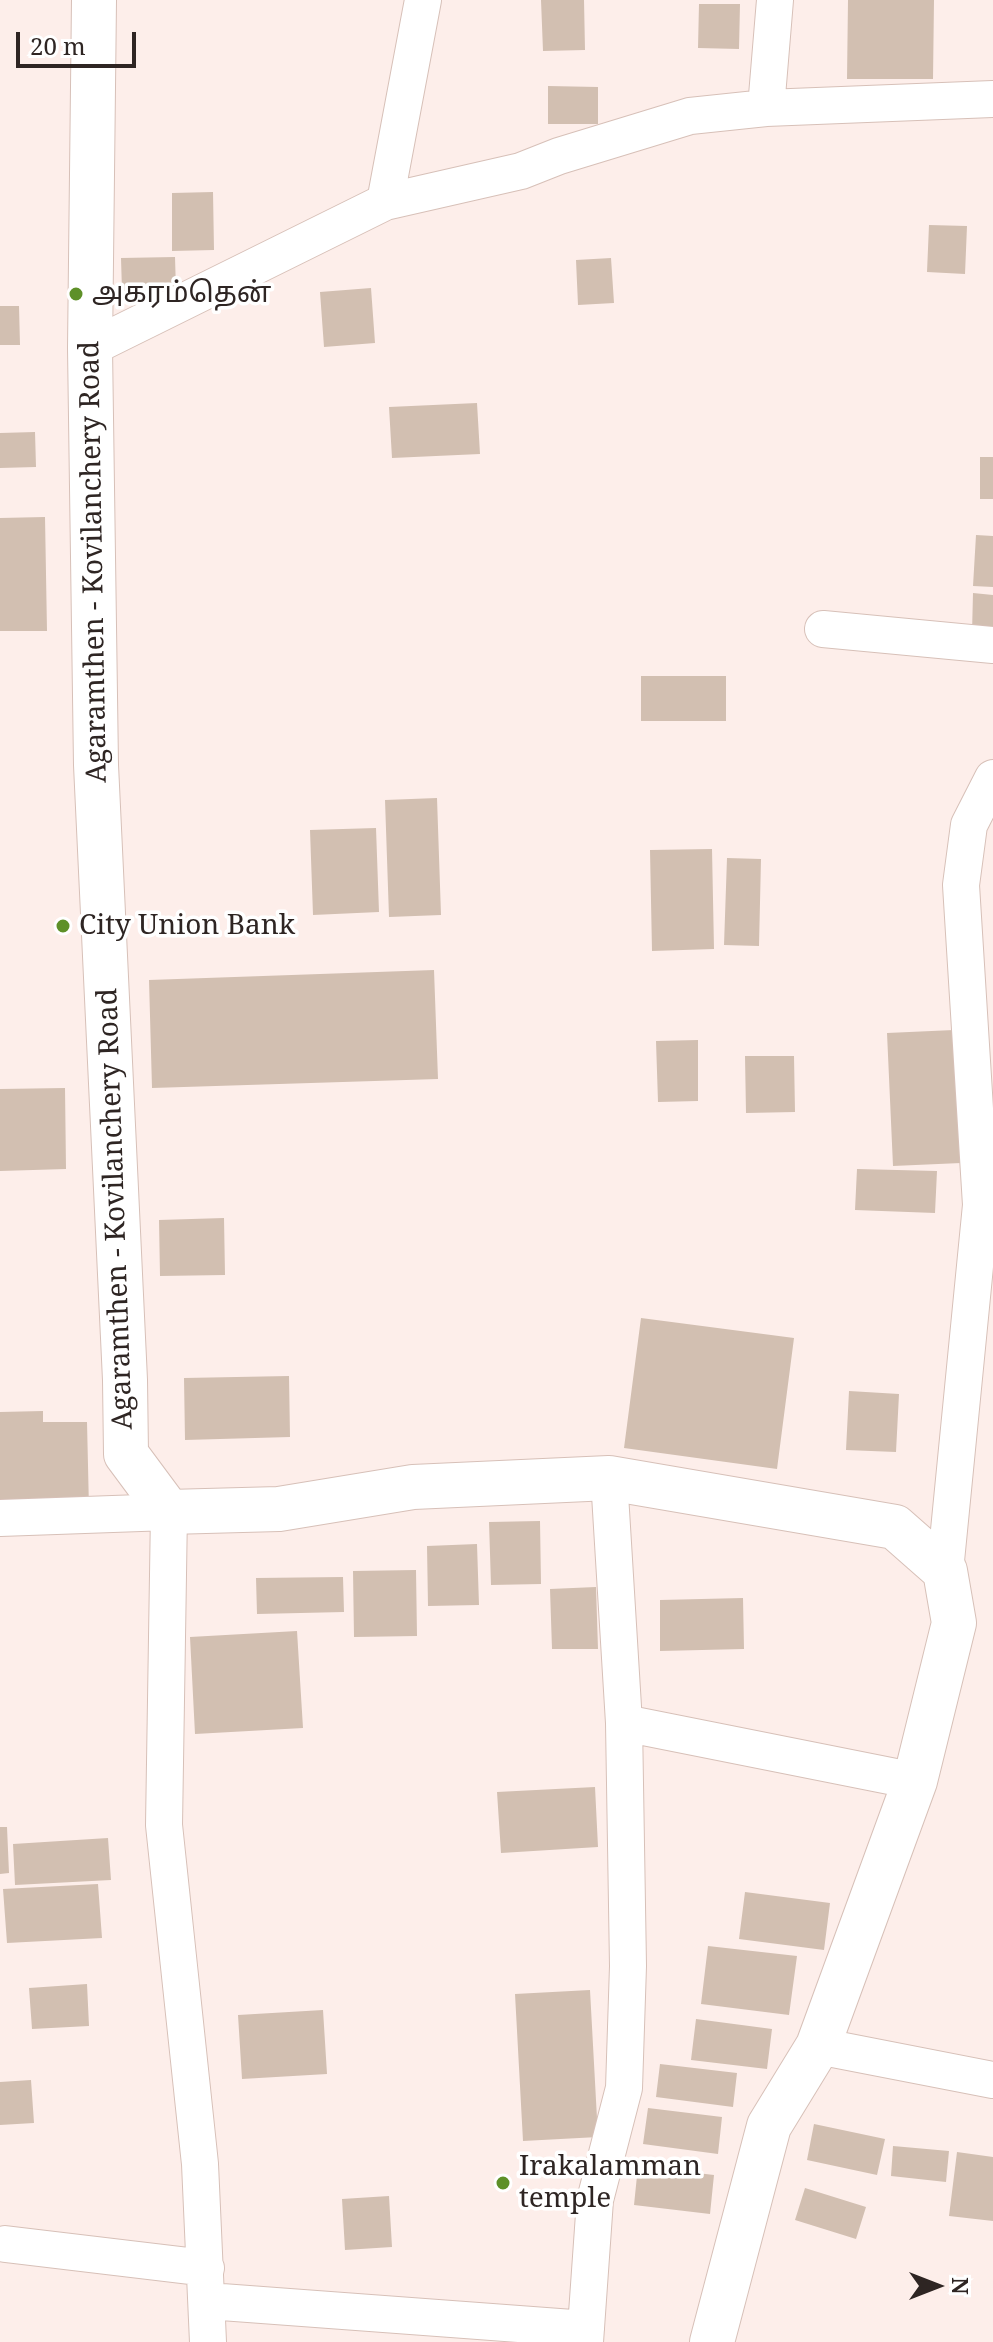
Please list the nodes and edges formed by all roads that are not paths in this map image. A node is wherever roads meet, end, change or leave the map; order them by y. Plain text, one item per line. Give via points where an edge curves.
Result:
1 (94, 0) edge
2 (423, 0) edge
3 (775, 0) edge
4 (993, 99) edge
5 (766, 108) junction
6 (385, 202) junction
7 (90, 348) junction
8 (823, 629) dead end
9 (993, 645) edge
10 (993, 778) edge
11 (987, 1206) edge
12 (609, 1478) junction
13 (169, 1512) junction
14 (0, 1518) edge
15 (945, 1571) junction
16 (624, 1723) junction
17 (915, 1781) junction
18 (818, 2046) junction
19 (993, 2080) edge
20 (5, 2244) dead end
21 (207, 2284) junction
22 (586, 2336) edge
23 (208, 2342) edge
24 (712, 2342) edge

1 - 7 main road, Agaramthen - Kovilanchery Road
2 - 6 street
3 - 5 street
4 - 5 street
5 - 6 street via 690,116 521,171
6 - 7 street
7 - 13 main road, Agaramthen - Kovilanchery Road via 96,765 126,1454
8 - 9 street
10 - 11 street via 969,825 961,885
11 - 15 street
12 - 13 main road via 413,1487 279,1509
12 - 15 main road via 895,1527
12 - 16 street
13 - 14 street
13 - 21 street via 164,1825 200,2164
15 - 17 main road via 954,1623
16 - 17 street
16 - 22 street via 624,2088 595,2200
17 - 18 main road
18 - 19 street
18 - 24 main road via 769,2126
20 - 21 street
21 - 22 street
21 - 23 street

